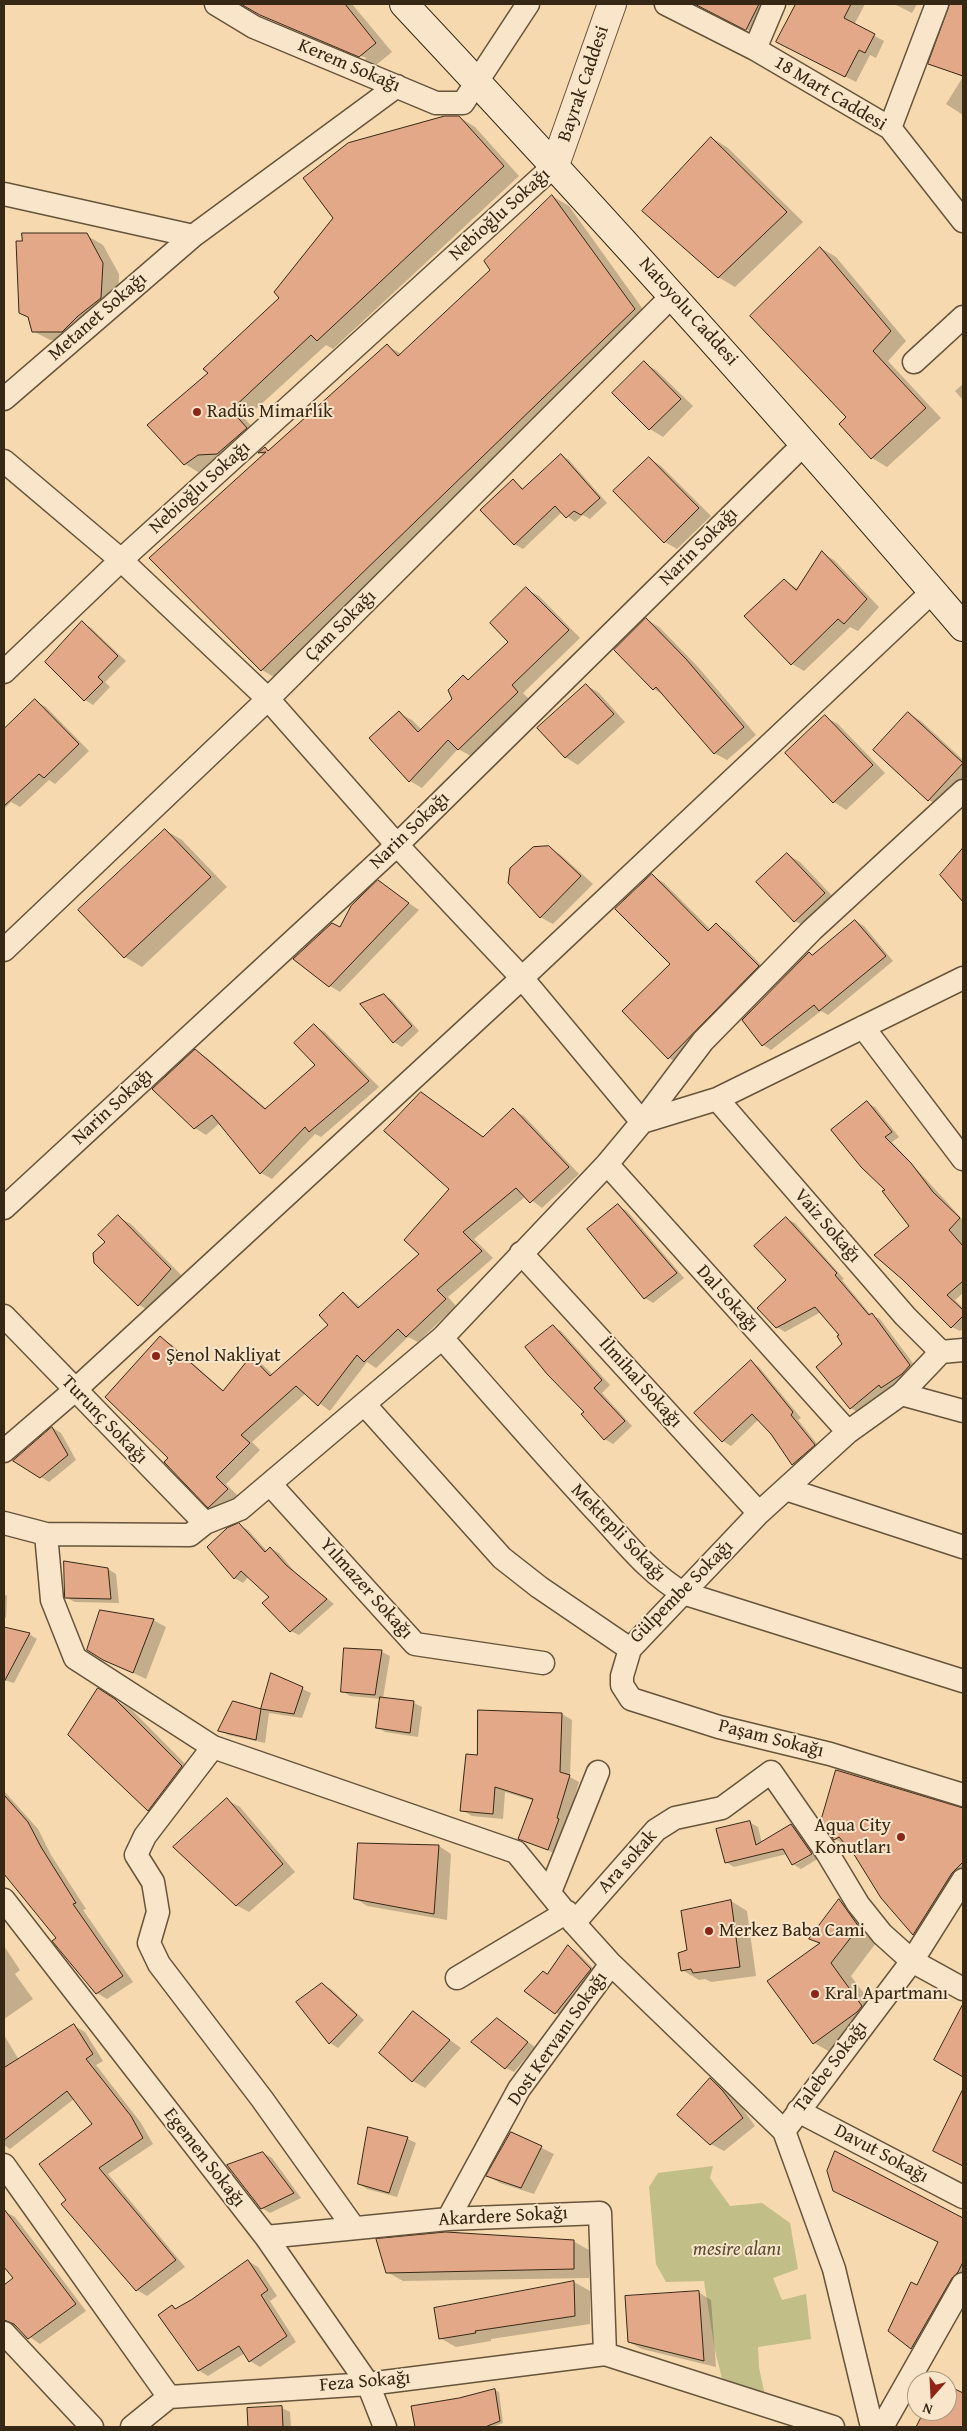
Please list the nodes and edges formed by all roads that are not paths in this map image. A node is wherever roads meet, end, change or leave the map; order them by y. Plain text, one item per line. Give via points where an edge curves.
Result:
1 (216, 4) edge
2 (404, 4) edge
3 (528, 4) edge
4 (612, 4) edge
5 (666, 4) edge
6 (774, 4) edge
7 (937, 4) edge
8 (755, 50) junction
9 (478, 83) junction
10 (397, 86) junction
11 (890, 128) junction
12 (555, 165) junction
13 (4, 194) edge
14 (963, 221) edge
15 (193, 236) junction
16 (672, 295) junction
17 (963, 318) edge
18 (914, 362) dead end
19 (4, 399) edge
20 (804, 443) junction
21 (4, 461) edge
22 (121, 560) junction
23 (933, 591) junction
24 (963, 627) edge
25 (4, 672) edge
26 (268, 699) junction
27 (963, 791) edge
28 (397, 845) junction
29 (4, 950) edge
30 (522, 978) junction
31 (963, 978) edge
32 (863, 1027) junction
33 (717, 1098) junction
34 (642, 1122) junction
35 (963, 1159) edge
36 (607, 1164) junction
37 (4, 1208) edge
38 (521, 1253) junction
39 (4, 1316) edge
40 (442, 1338) junction
41 (963, 1350) edge
42 (941, 1352) junction
43 (75, 1390) junction
44 (901, 1394) junction
45 (365, 1405) junction
46 (963, 1411) edge
47 (848, 1432) junction
48 (4, 1451) edge
49 (270, 1484) junction
50 (786, 1489) junction
51 (759, 1513) junction
52 (4, 1523) edge
53 (205, 1523) junction
54 (46, 1534) junction
55 (963, 1547) edge
56 (683, 1593) junction
57 (630, 1649) junction
58 (543, 1663) dead end
59 (963, 1681) edge
60 (778, 1742) junction
61 (214, 1747) junction
62 (598, 1772) dead end
63 (772, 1772) junction
64 (963, 1795) edge
65 (963, 1880) edge
66 (550, 1892) junction
67 (4, 1900) edge
68 (570, 1918) junction
69 (912, 1961) junction
70 (611, 1964) junction
71 (457, 1978) dead end
72 (963, 1989) edge
73 (798, 2111) junction
74 (784, 2132) junction
75 (4, 2165) edge
76 (963, 2197) edge
77 (448, 2219) junction
78 (354, 2228) junction
79 (266, 2237) junction
80 (963, 2284) edge
81 (4, 2333) edge
82 (605, 2354) junction
83 (368, 2384) junction
84 (169, 2397) junction
85 (92, 2427) edge
86 (132, 2427) edge
87 (385, 2427) edge
88 (833, 2427) edge
89 (872, 2427) edge
90 (882, 2427) edge

1 - 10 street, Kerem Sokağı via 254,27
2 - 9 main road, Natoyolu Caddesi
3 - 9 street
4 - 12 main road, Bayrak Caddesi
5 - 8 street, 18 Mart Caddesi
6 - 8 street
7 - 11 street
8 - 11 street, 18 Mart Caddesi
9 - 10 street, Kerem Sokağı via 463,103 436,103
9 - 12 main road, Natoyolu Caddesi
10 - 15 street, Metanet Sokağı
11 - 14 street, 18 Mart Caddesi
12 - 16 main road, Natoyolu Caddesi
12 - 22 street, Nebioğlu Sokağı
13 - 15 street
15 - 19 street, Metanet Sokağı
16 - 20 main road, Natoyolu Caddesi
16 - 26 street, Çam Sokağı
17 - 18 street
20 - 23 main road, Natoyolu Caddesi
20 - 28 street, Narin Sokağı
21 - 22 street
22 - 25 street, Nebioğlu Sokağı
22 - 26 street
23 - 24 main road, Natoyolu Caddesi
23 - 30 street
26 - 28 street
26 - 29 street, Çam Sokağı
27 - 34 street via 812,930 702,1041
28 - 30 street
28 - 37 street, Narin Sokağı
30 - 34 street
30 - 43 street
31 - 32 street
32 - 33 street
32 - 35 street
33 - 34 street
33 - 42 street, Vaiz Sokağı via 905,1316
34 - 36 street
36 - 38 street
36 - 47 street, Dal Sokağı
38 - 40 street
38 - 51 street, İlmihal Sokağı
39 - 43 street, Turunç Sokağı
40 - 45 street
40 - 56 street, Mektepli Sokağı via 650,1569
41 - 42 street
42 - 44 street, Gülpembe Sokağı
43 - 48 street
43 - 53 street, Turunç Sokağı
44 - 46 street
44 - 47 street, Gülpembe Sokağı
45 - 49 street
45 - 57 street, Gülpembe Sokağı via 502,1558
47 - 50 street, Gülpembe Sokağı
49 - 53 street via 240,1509
49 - 58 street, Yılmazer Sokağı via 415,1644
50 - 51 street, Gülpembe Sokağı
50 - 55 street
51 - 56 street, Gülpembe Sokağı
52 - 54 street
53 - 54 street via 190,1535
54 - 61 street via 52,1600 75,1658
56 - 57 street, Gülpembe Sokağı
56 - 59 street, Mektepli Sokağı
57 - 60 street, Paşam Sokağı via 622,1685 631,1699
60 - 63 street
60 - 64 street, Paşam Sokağı via 830,1754
61 - 66 street via 516,1852
61 - 78 street via 145,1836 136,1855 154,1882 158,1912 149,1943 159,1964 262,2099
62 - 66 street
63 - 68 street, Ara sokak via 722,1808 666,1822
63 - 69 street via 858,1904 882,1934
65 - 69 street, Talebe Sokağı
66 - 68 street
67 - 79 street, Egemen Sokağı
68 - 70 street
68 - 71 street, Ara sokak
69 - 72 street
69 - 73 street, Talebe Sokağı
70 - 74 street
70 - 77 street, Dost Kervanı Sokağı via 519,2089
73 - 74 street, Talebe Sokağı
73 - 76 street, Davut Sokağı
74 - 89 street via 834,2269
75 - 84 street
77 - 78 street, Akardere Sokağı
77 - 82 street, Akardere Sokağı via 600,2213
78 - 79 street, Akardere Sokağı
79 - 83 street, Egemen Sokağı
80 - 90 street
81 - 85 street
82 - 83 street, Feza Sokağı
82 - 88 street, Feza Sokağı
83 - 84 street, Feza Sokağı
83 - 87 street, Egemen Sokağı
84 - 86 street

